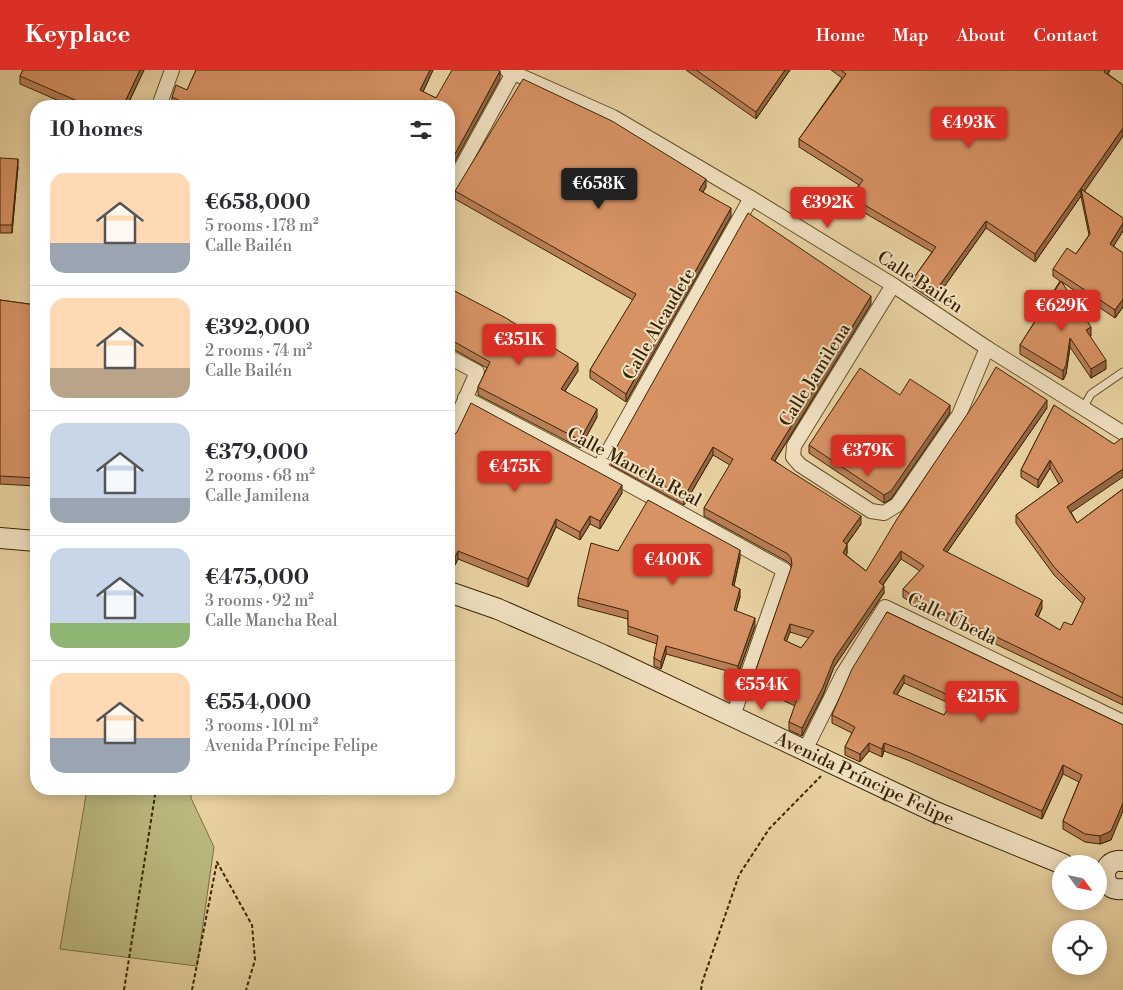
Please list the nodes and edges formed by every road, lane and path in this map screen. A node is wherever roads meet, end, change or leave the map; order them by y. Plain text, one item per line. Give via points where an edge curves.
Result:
1 (172, 70) edge
2 (510, 71) edge
3 (161, 100) edge
4 (455, 178) edge
5 (751, 198) junction
6 (892, 285) junction
7 (987, 348) junction
8 (455, 360) edge
9 (1123, 372) edge
10 (465, 398) junction
11 (1083, 408) junction
12 (455, 422) edge
13 (1123, 433) edge
14 (599, 468) junction
15 (0, 538) edge
16 (30, 540) edge
17 (455, 594) edge
18 (733, 716) junction
19 (1123, 722) edge
20 (805, 750) junction
21 (833, 764) junction
22 (155, 795) edge
23 (1120, 855) edge
24 (1052, 860) edge
25 (1109, 883) edge
26 (124, 990) edge
27 (192, 990) edge
28 (246, 990) edge
29 (700, 990) edge

1 - 3 street
2 - 4 street
2 - 5 street, Calle Bailén via 613,117
5 - 6 street, Calle Bailén
5 - 14 street, Calle Alcaudete
6 - 7 street, Calle Bailén
6 - 7 street, Calle Jamilena via 794,446 793,457 800,465 871,511 884,513 897,505 959,416
7 - 11 street, Calle Bailén
8 - 10 street via 477,372
9 - 11 lane via 1091,394
10 - 12 street
10 - 14 street, Calle Mancha Real
11 - 13 street, Calle Bailén
14 - 18 street, Calle Mancha Real via 784,570
15 - 16 main road
17 - 18 main road, Avenida Príncipe Felipe via 498,609 603,655
18 - 20 main road, Avenida Príncipe Felipe
19 - 20 street, Calle Úbeda via 885,608 842,674
20 - 21 main road, Avenida Príncipe Felipe
21 - 24 main road, Avenida Príncipe Felipe via 933,811
21 - 29 path via 769,829 739,874
22 - 26 path
23 - 25 main road via 1105,872
27 - 28 path via 217,862 252,925 255,960

